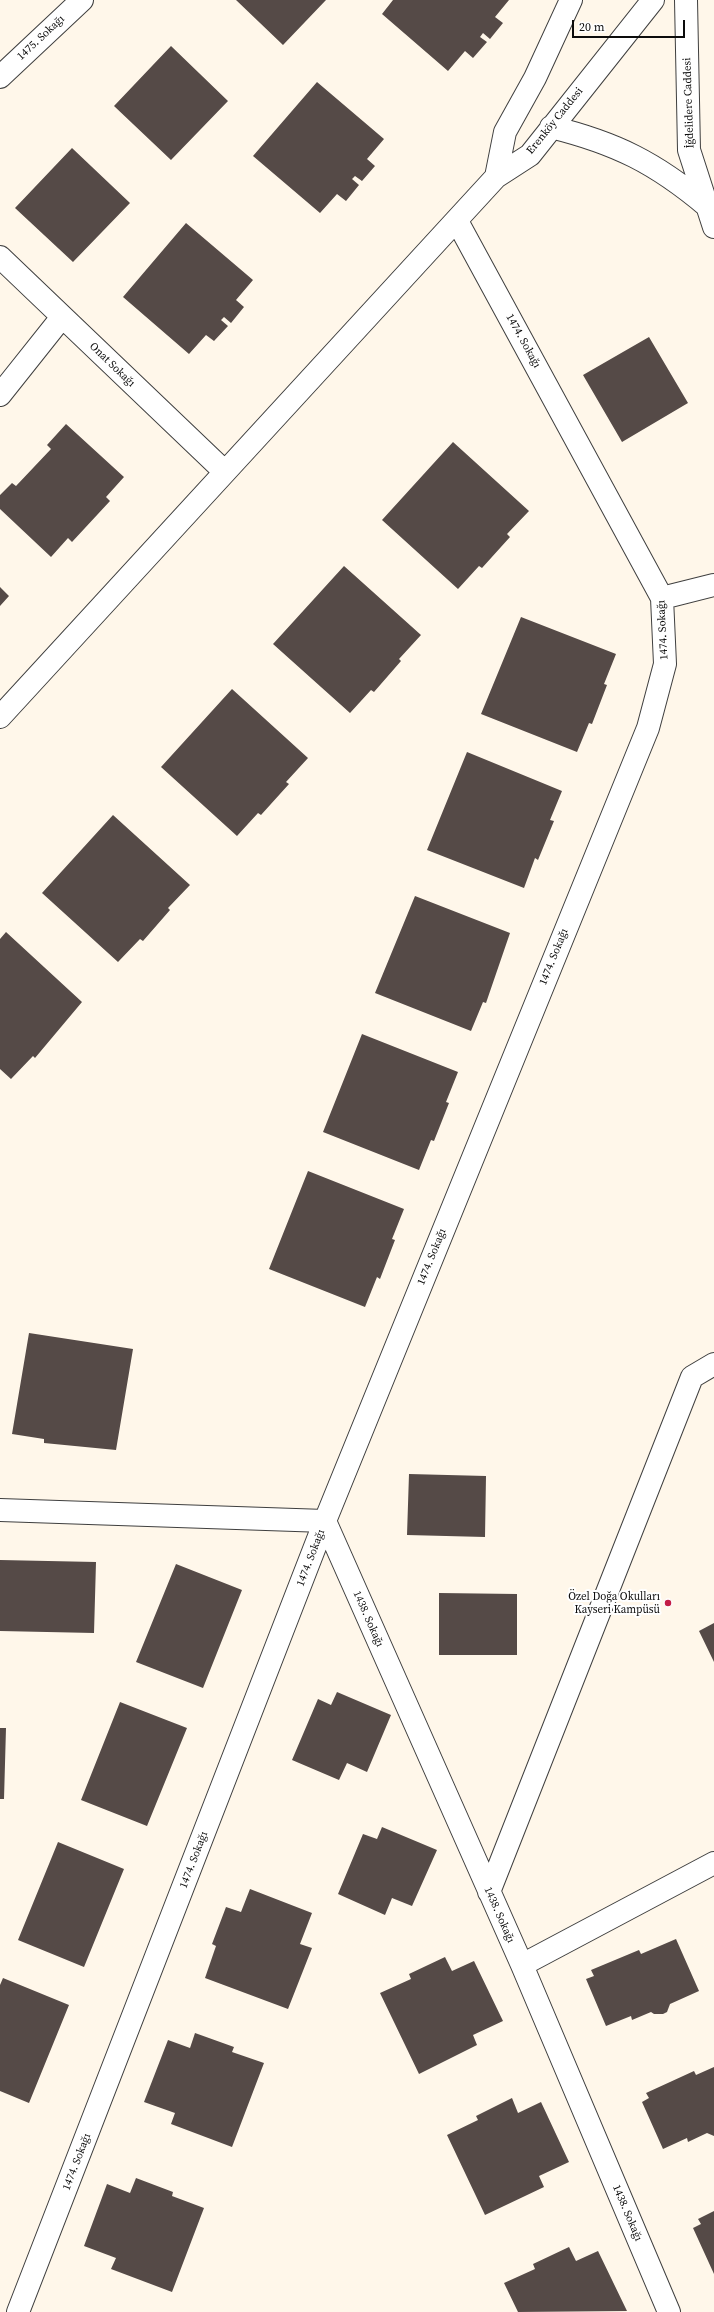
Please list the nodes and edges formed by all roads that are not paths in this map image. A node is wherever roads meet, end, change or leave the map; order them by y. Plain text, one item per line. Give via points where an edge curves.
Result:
1 (82, 0) edge
2 (571, 0) edge
3 (653, 0) edge
4 (686, 0) edge
5 (0, 77) edge
6 (551, 127) junction
7 (496, 177) junction
8 (707, 206) junction
9 (457, 221) junction
10 (714, 227) edge
11 (0, 257) edge
12 (62, 317) junction
13 (0, 395) edge
14 (225, 472) junction
15 (714, 586) edge
16 (662, 598) junction
17 (0, 717) edge
18 (714, 1364) edge
19 (0, 1510) edge
20 (325, 1521) junction
21 (714, 1863) edge
22 (489, 1892) junction
23 (522, 1965) junction
24 (18, 2312) edge
25 (669, 2312) edge

1 - 5 street, 1475. Sokağı
2 - 7 street via 535,78 505,132
3 - 6 street, Erenköy Caddesi
4 - 8 street, İğdelidere Caddesi via 689,150
6 - 7 street, Erenköy Caddesi via 530,155
6 - 8 street via 590,137 627,151 656,166
7 - 9 street
8 - 10 street, İğdelidere Caddesi
9 - 14 street
9 - 16 street, 1474. Sokağı
11 - 12 street, Onat Sokağı
12 - 13 street
12 - 14 street, Onat Sokağı
14 - 17 street
15 - 16 street
16 - 20 street, 1474. Sokağı via 665,664 648,728
18 - 22 street via 692,1377
19 - 20 street
20 - 22 street, 1438. Sokağı
20 - 24 street, 1474. Sokağı
21 - 23 street
22 - 23 street, 1438. Sokağı
23 - 25 street, 1438. Sokağı

